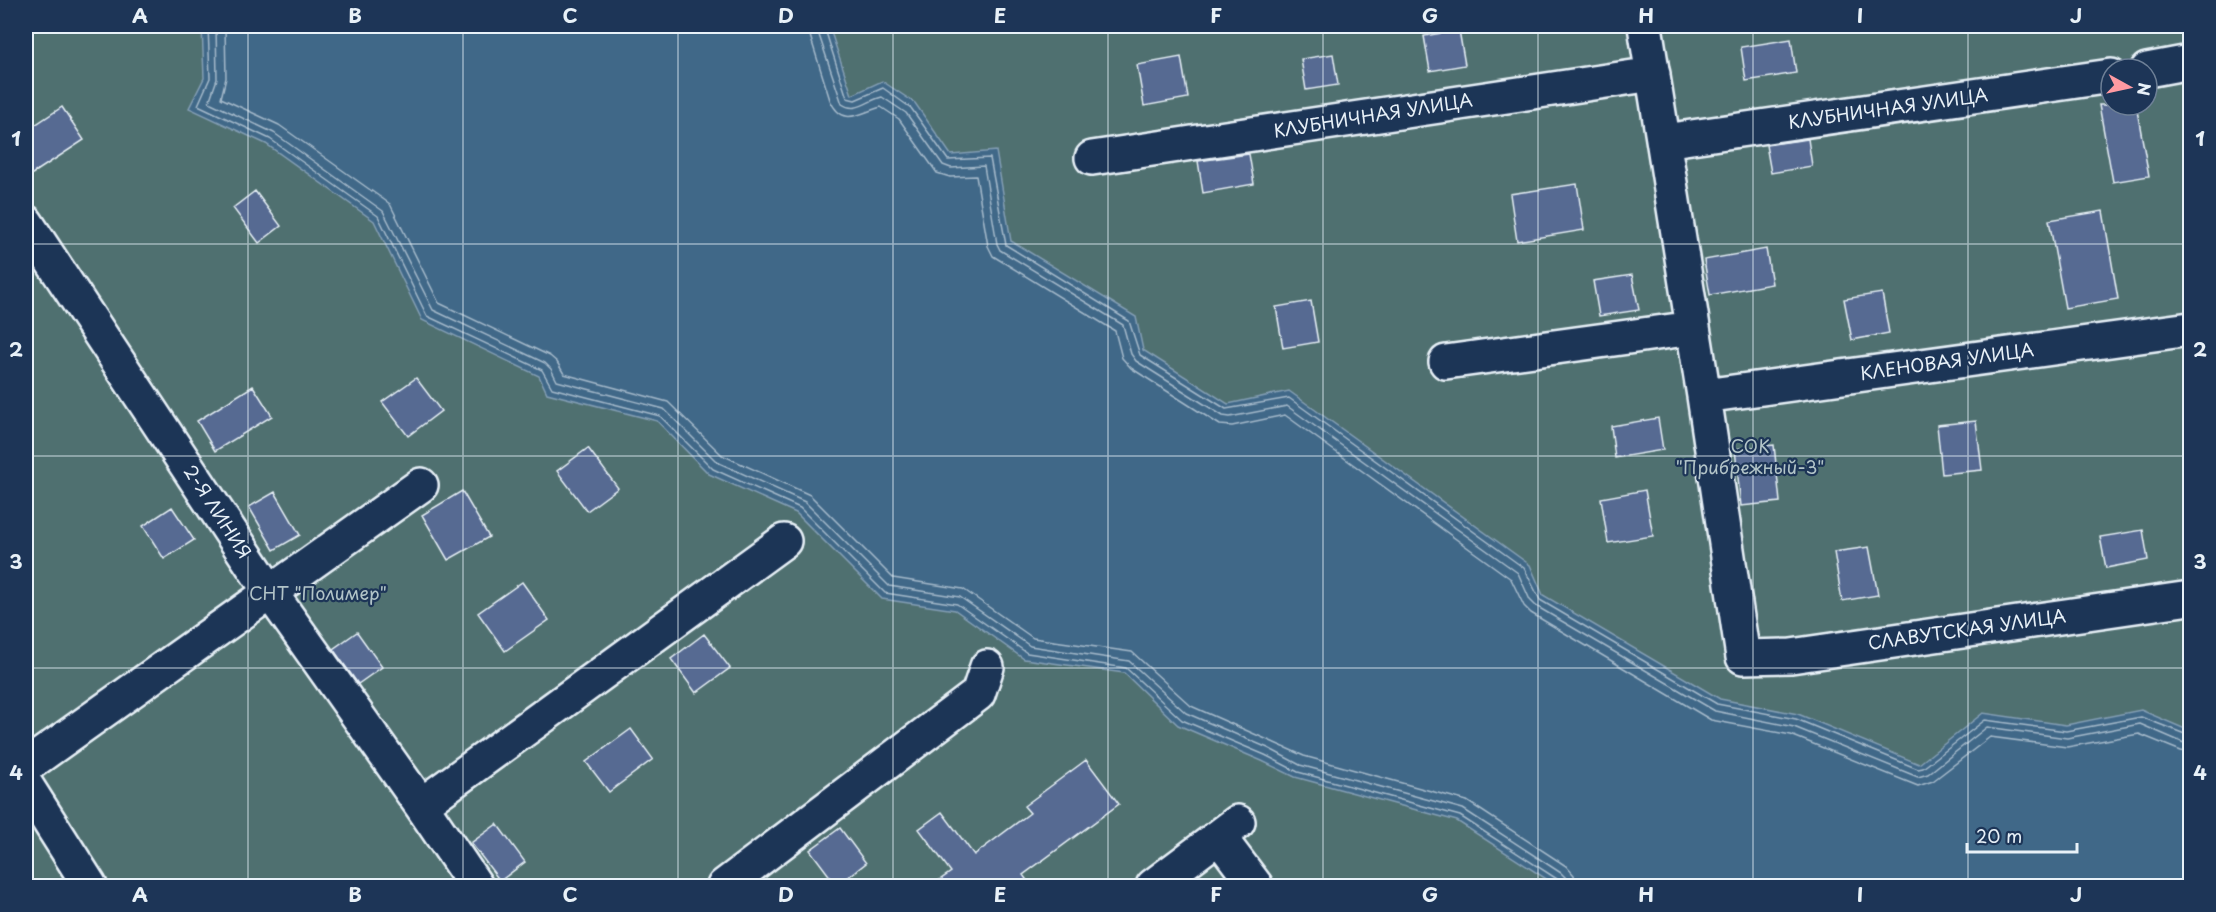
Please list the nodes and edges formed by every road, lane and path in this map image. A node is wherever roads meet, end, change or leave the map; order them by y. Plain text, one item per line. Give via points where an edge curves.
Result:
1 (1645, 26) edge
2 (2190, 62) edge
3 (2159, 68) edge
4 (1653, 74) junction
5 (2099, 78) edge
6 (1664, 141) junction
7 (1092, 158) dead end
8 (26, 222) edge
9 (1693, 328) junction
10 (2190, 329) edge
11 (1446, 362) dead end
12 (1704, 396) junction
13 (421, 485) dead end
14 (784, 541) dead end
15 (270, 592) junction
16 (2190, 598) edge
17 (987, 667) dead end
18 (26, 766) edge
19 (26, 785) edge
20 (422, 804) junction
21 (90, 886) edge
22 (476, 886) edge
23 (724, 886) edge
24 (1153, 886) edge
25 (1256, 886) edge

1 - 4 street
2 - 3 street
4 - 6 street
4 - 7 street, КЛУБНИЧНАЯ УЛИЦА
5 - 6 street, КЛУБНИЧНАЯ УЛИЦА
6 - 9 street
8 - 15 street, 2-Я ЛИНИЯ
9 - 11 street
9 - 12 street
10 - 12 street, КЛЕНОВАЯ УЛИЦА
12 - 16 street, СЛАВУТСКАЯ УЛИЦА via 1743,657 1791,656
13 - 15 street
14 - 20 street
15 - 18 street
15 - 20 street, 2-Я ЛИНИЯ
17 - 23 street via 978,694
19 - 21 street
20 - 22 street, 2-Я ЛИНИЯ
24 - 25 street via 1229,829

